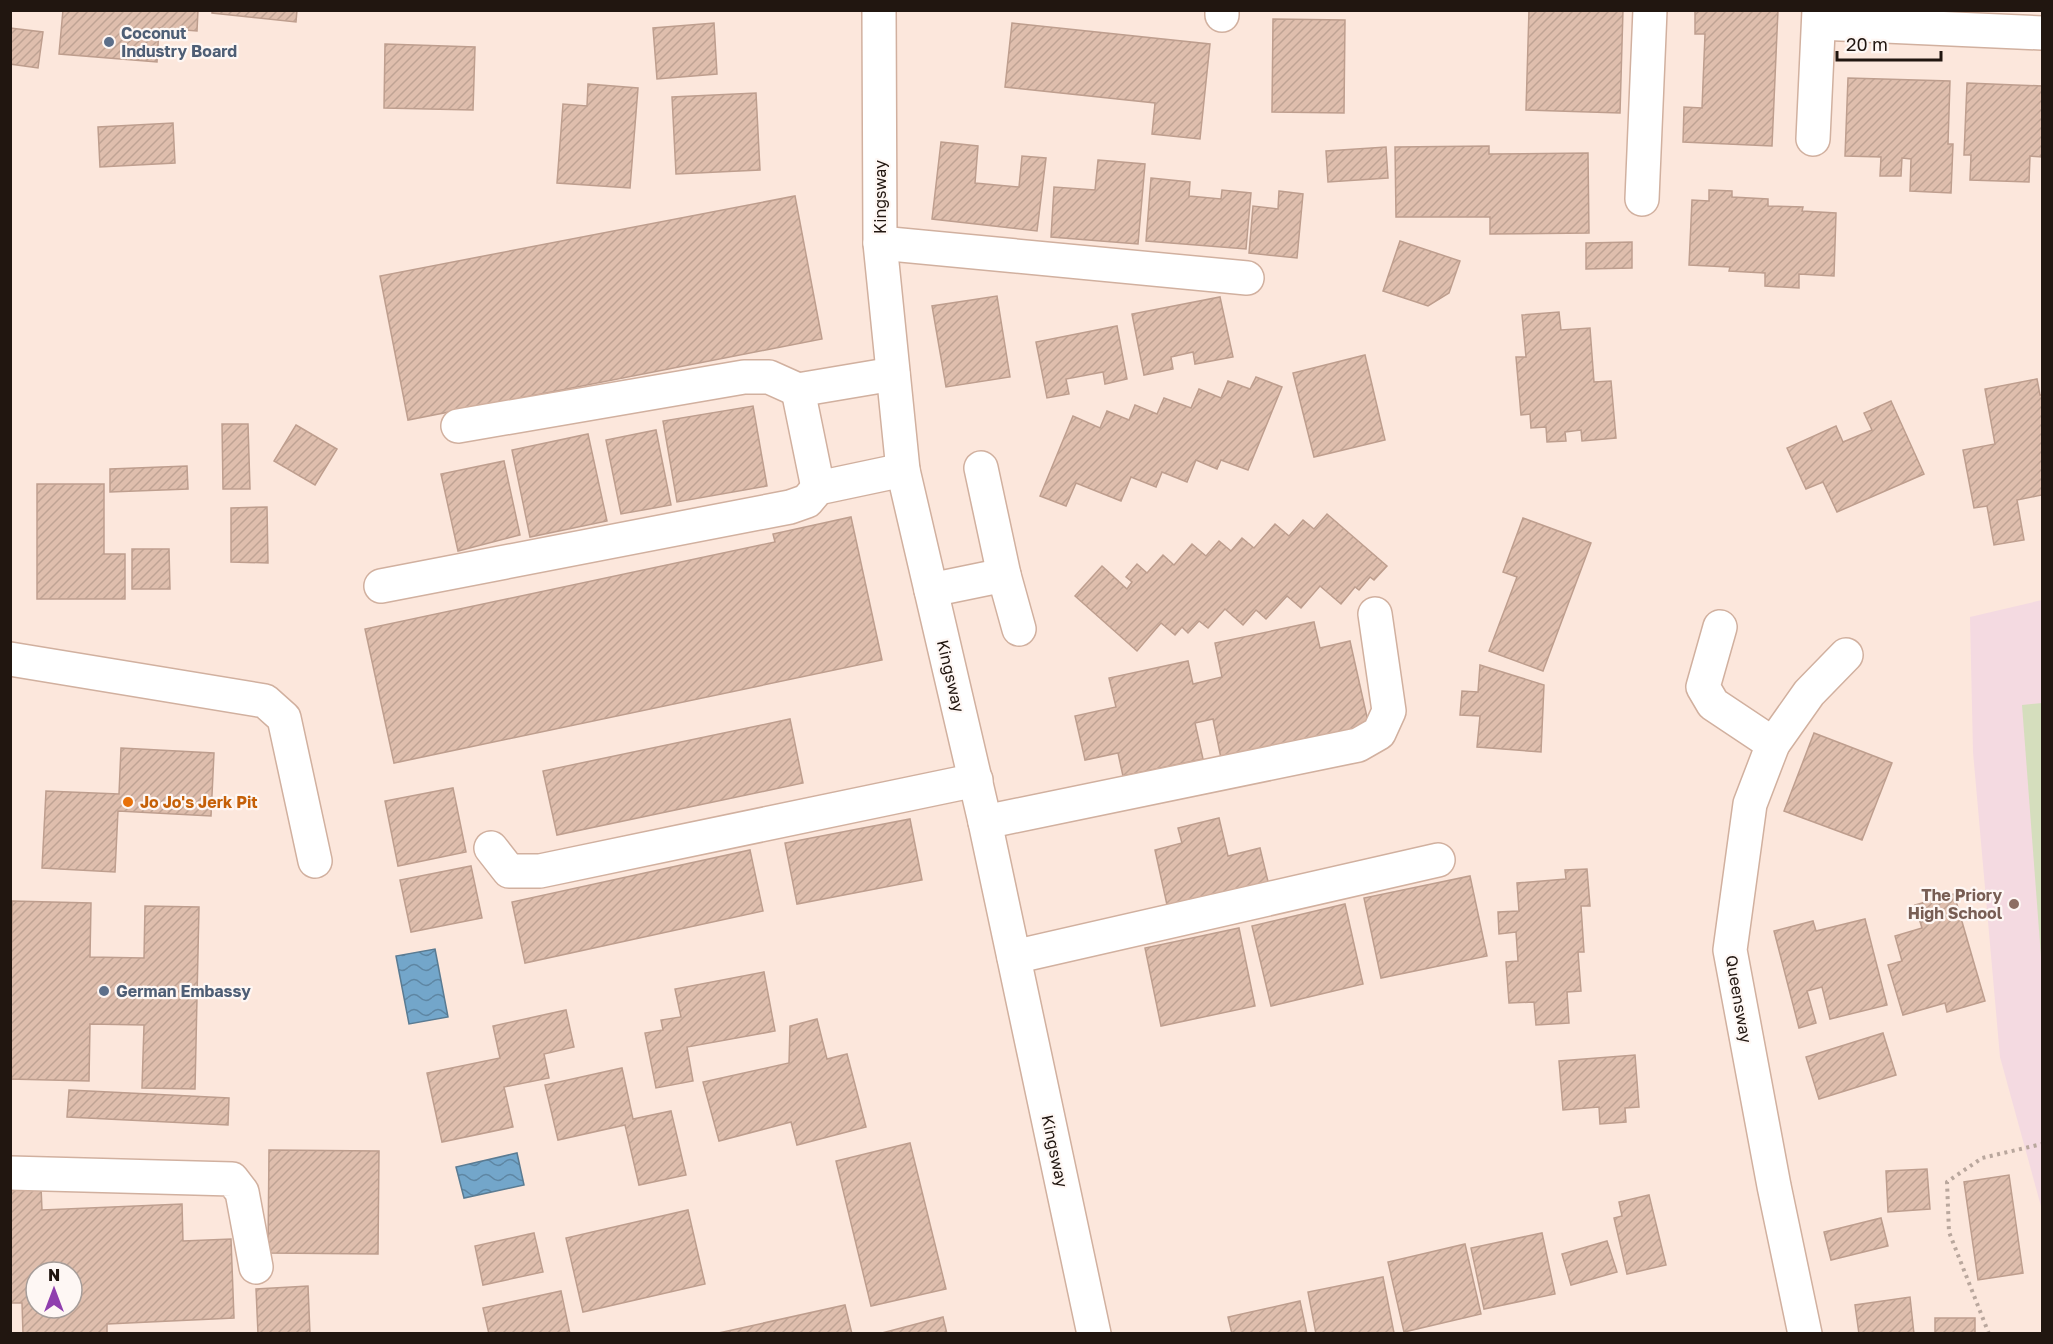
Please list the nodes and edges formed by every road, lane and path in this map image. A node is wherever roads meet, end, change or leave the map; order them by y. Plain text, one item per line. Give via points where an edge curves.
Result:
1 (879, 10) edge
2 (1650, 10) edge
3 (1819, 17) edge
4 (2020, 25) edge
5 (1813, 139) dead end
6 (1642, 199) dead end
7 (880, 243) junction
8 (1247, 278) dead end
9 (893, 374) junction
10 (798, 390) junction
11 (458, 426) dead end
12 (981, 468) dead end
13 (903, 470) junction
14 (818, 488) junction
15 (1004, 575) junction
16 (381, 586) dead end
17 (931, 590) junction
18 (1374, 614) dead end
19 (1720, 627) dead end
20 (1019, 629) dead end
21 (1846, 655) dead end
22 (10, 659) edge
23 (1773, 744) junction
24 (976, 780) junction
25 (985, 822) junction
26 (492, 848) dead end
27 (1438, 860) dead end
28 (315, 861) dead end
29 (1014, 957) junction
30 (2043, 1144) edge
31 (10, 1173) edge
32 (256, 1267) dead end
33 (1094, 1334) edge
34 (1805, 1334) edge
35 (1989, 1334) edge

1 - 7 street, Kingsway
2 - 6 street
3 - 4 street
3 - 5 street
7 - 8 street
7 - 9 street, Kingsway
9 - 10 street
9 - 13 street, Kingsway
10 - 11 street via 769,377 744,377
10 - 14 street
12 - 15 street
13 - 14 street
13 - 17 street, Kingsway
14 - 16 street via 807,501 790,507
15 - 17 street
15 - 20 street
17 - 24 street, Kingsway
18 - 25 street via 1389,711 1379,734 1358,746
19 - 23 street via 1703,687 1713,704
21 - 23 street, Queensway via 1809,693
22 - 28 street via 265,701 284,718
23 - 34 street, Queensway via 1750,804 1730,950
24 - 25 street, Kingsway
24 - 26 street via 540,871 509,871
25 - 29 street, Kingsway
27 - 29 street
29 - 33 street, Kingsway
30 - 35 path via 1982,1158 1947,1182 1949,1232
31 - 32 street via 232,1179 242,1191

